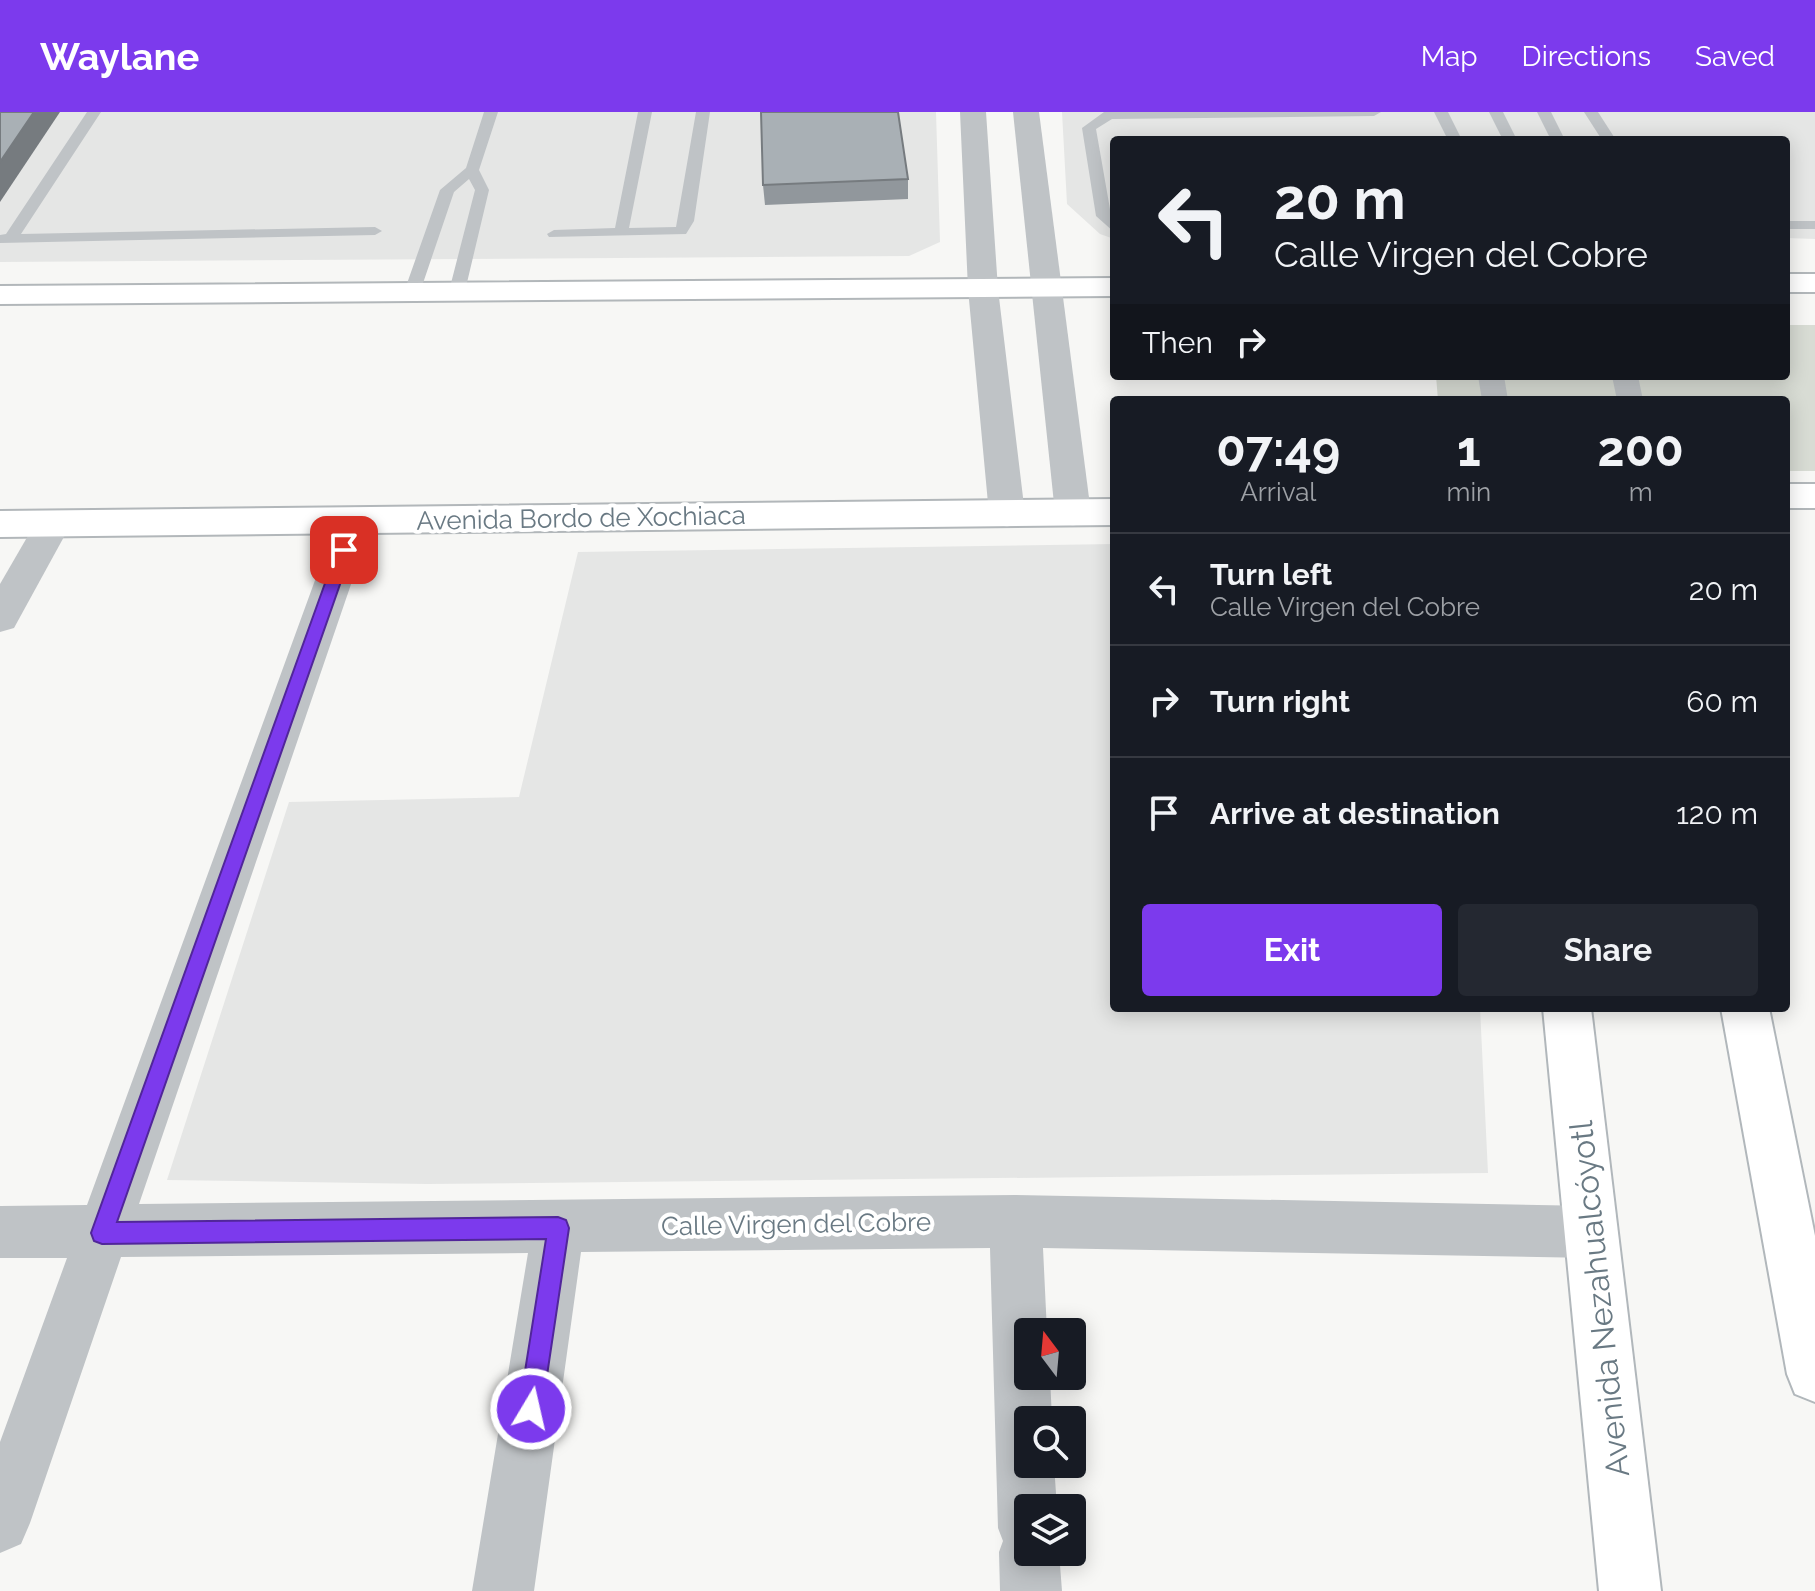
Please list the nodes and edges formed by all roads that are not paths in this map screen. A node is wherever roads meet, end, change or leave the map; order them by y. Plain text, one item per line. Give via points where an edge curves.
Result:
1 (94, 112) edge
2 (491, 112) edge
3 (645, 112) edge
4 (703, 112) edge
5 (973, 112) edge
6 (1026, 112) edge
7 (1374, 112) edge
8 (1441, 112) edge
9 (1496, 112) edge
10 (1544, 112) edge
11 (1591, 112) edge
12 (1111, 114) edge
13 (1453, 136) edge
14 (1508, 136) edge
15 (1556, 136) edge
16 (1606, 136) edge
17 (472, 170) junction
18 (1110, 224) edge
19 (1790, 225) edge
20 (1815, 225) edge
21 (375, 231) dead end
22 (621, 233) junction
23 (554, 234) dead end
24 (5, 239) edge
25 (1790, 283) edge
26 (1815, 283) edge
27 (1110, 287) edge
28 (1044, 288) junction
29 (983, 289) junction
30 (457, 291) junction
31 (412, 292) junction
32 (0, 295) edge
33 (1790, 496) edge
34 (1815, 496) edge
35 (1110, 512) edge
36 (1073, 513) junction
37 (1007, 514) junction
38 (355, 520) junction
39 (0, 524) edge
40 (53, 524) junction
41 (0, 618) edge
42 (1567, 1012) edge
43 (1746, 1012) edge
44 (1015, 1221) junction
45 (558, 1228) junction
46 (0, 1232) edge
47 (1592, 1232) junction
48 (102, 1233) junction
49 (1815, 1374) edge
50 (1027, 1494) edge
51 (0, 1523) edge
52 (1030, 1566) edge
53 (503, 1591) edge
54 (1031, 1591) edge
55 (1630, 1591) edge

1 - 24 lane
2 - 17 lane
3 - 22 lane
4 - 22 lane via 685,226 673,233
5 - 29 street
6 - 28 street
7 - 12 lane
8 - 13 lane
9 - 14 lane
10 - 15 lane
11 - 16 lane
12 - 18 lane via 1089,128 1103,216
17 - 30 lane via 482,190
17 - 31 lane via 447,190
19 - 20 lane
21 - 24 lane
22 - 23 lane
25 - 26 main road
27 - 28 main road
28 - 29 main road
28 - 36 street
29 - 30 main road
29 - 37 street
30 - 31 main road
31 - 32 main road
33 - 34 main road
35 - 36 main road, Avenida Bordo de Xochiaca
36 - 37 main road, Avenida Bordo de Xochiaca
37 - 38 main road, Avenida Bordo de Xochiaca
38 - 40 main road, Avenida Bordo de Xochiaca
38 - 48 street
39 - 40 main road, Avenida Bordo de Xochiaca
40 - 41 street
42 - 47 main road, Avenida Nezahualcóyotl
43 - 49 main road
44 - 45 street, Calle Virgen del Cobre
44 - 47 street, Calle Virgen del Cobre
44 - 50 street
45 - 48 street, Calle Virgen del Cobre
45 - 53 street
46 - 48 street, Calle Virgen del Cobre
47 - 55 main road, Avenida Nezahualcóyotl
48 - 51 street
52 - 54 street

